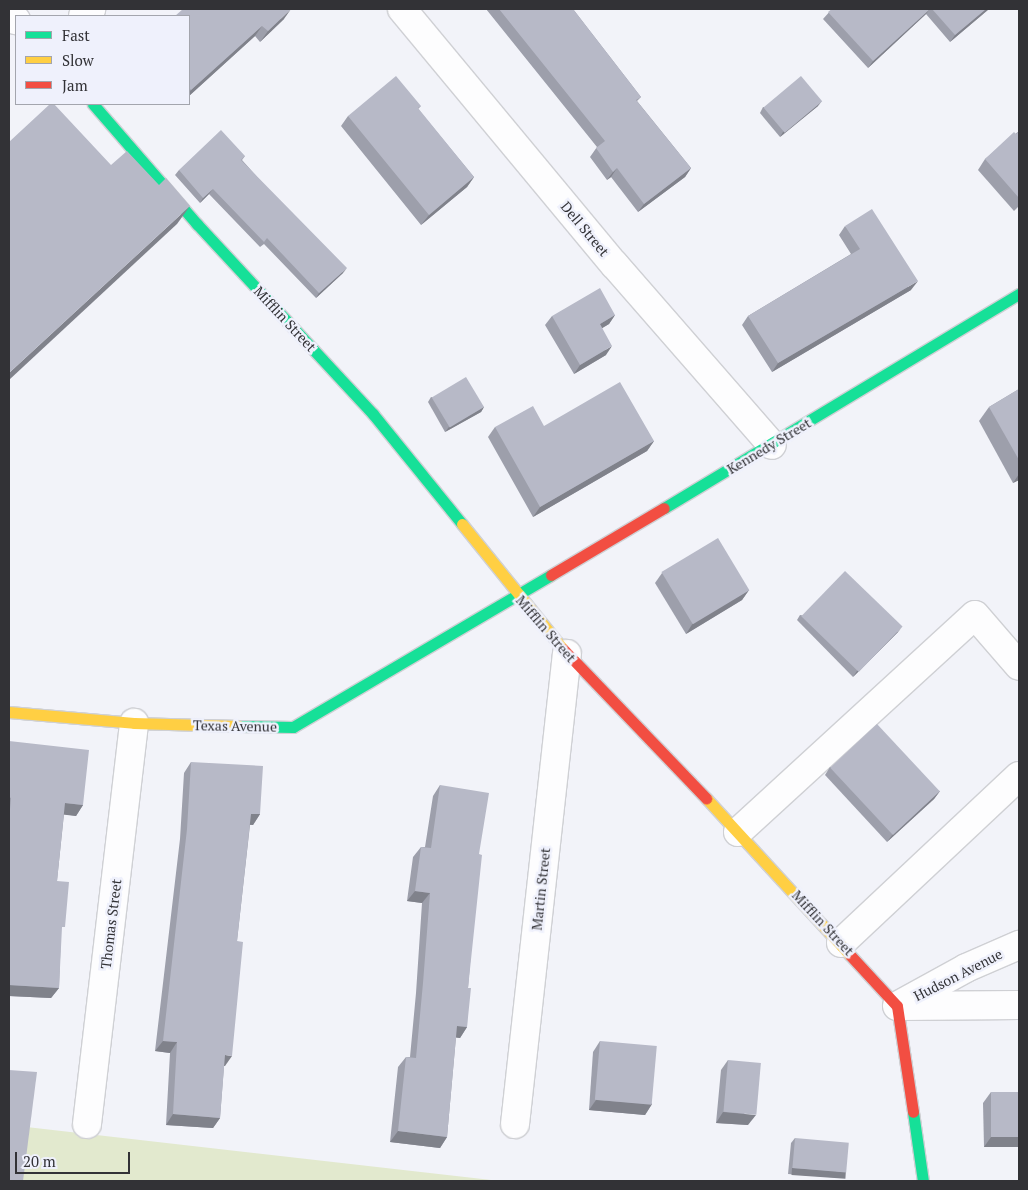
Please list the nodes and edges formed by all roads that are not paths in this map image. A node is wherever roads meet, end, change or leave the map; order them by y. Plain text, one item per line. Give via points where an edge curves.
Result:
1 (402, 9) edge
2 (95, 105) edge
3 (1019, 294) edge
4 (772, 445) junction
5 (516, 595) junction
6 (567, 654) junction
7 (1019, 666) edge
8 (9, 712) edge
9 (134, 723) junction
10 (1019, 776) edge
11 (738, 832) junction
12 (842, 943) junction
13 (1019, 945) edge
14 (1019, 1005) edge
15 (897, 1006) junction
16 (88, 1124) dead end
17 (515, 1124) dead end
18 (923, 1181) edge

1 - 4 street, Dell Street via 614,264
2 - 5 street, Mifflin Street via 197,224 373,414
3 - 4 street, Kennedy Street
4 - 5 street, Kennedy Street
5 - 6 street, Mifflin Street
5 - 9 street, Texas Avenue via 293,727
6 - 11 street, Mifflin Street
6 - 17 street, Martin Street
7 - 11 street via 975,615
8 - 9 street, Texas Avenue
9 - 16 street, Thomas Street
10 - 12 street
11 - 12 street, Mifflin Street
12 - 15 street, Mifflin Street
13 - 15 street, Hudson Avenue via 966,968
14 - 15 street
15 - 18 street

